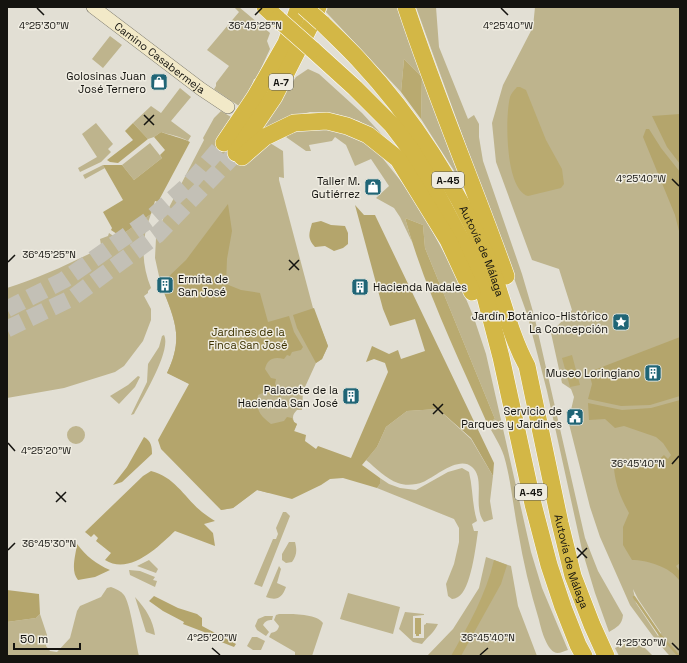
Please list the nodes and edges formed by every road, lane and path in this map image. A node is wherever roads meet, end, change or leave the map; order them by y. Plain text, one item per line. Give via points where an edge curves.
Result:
1 (93, 7) edge
2 (299, 7) edge
3 (304, 7) edge
4 (318, 7) edge
5 (406, 7) edge
6 (268, 11) edge
7 (228, 107) dead end
8 (234, 151) junction
9 (492, 324) junction
10 (527, 366) junction
11 (584, 656) edge
12 (606, 656) edge

1 - 7 main road, Camino Casabermeja via 200,89
2 - 8 highway, A-7 via 286,43 255,97
3 - 10 highway, Autovía de Málaga / A-45, bridge via 359,60 384,89 443,170 488,260 518,350
4 - 8 highway, A-7 via 274,96
5 - 10 highway via 512,294 527,348
6 - 9 highway, Autovía de Málaga / A-45, bridge via 355,88 392,125 411,150 470,257 485,296
8 - 9 highway via 294,123 327,121 368,135 398,158 448,240 475,300
9 - 11 highway, Autovía de Málaga / A-45 via 549,565 563,607
10 - 12 highway, Autovía de Málaga / A-45 via 573,576

